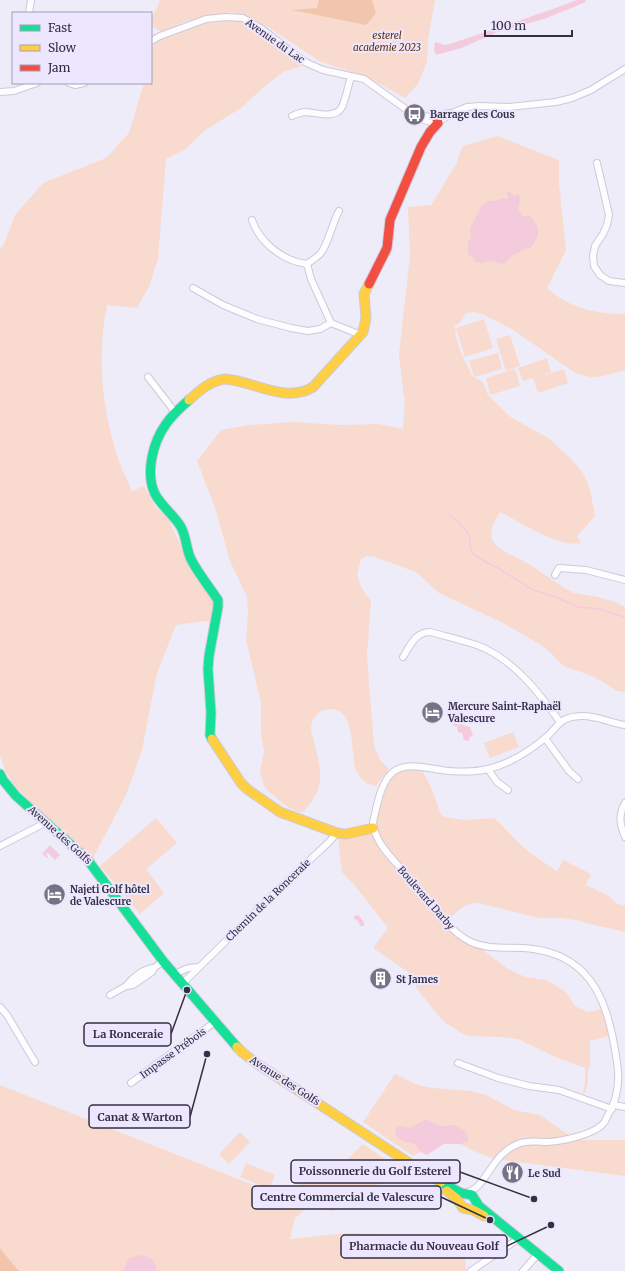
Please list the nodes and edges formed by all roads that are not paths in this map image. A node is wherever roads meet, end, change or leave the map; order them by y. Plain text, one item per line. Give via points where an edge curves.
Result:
1 (30, 0) edge
2 (29, 12) edge
3 (152, 40) edge
4 (625, 69) edge
5 (351, 77) junction
6 (34, 84) edge
7 (0, 92) edge
8 (415, 114) junction
9 (292, 116) dead end
10 (434, 119) junction
11 (424, 120) junction
12 (430, 132) junction
13 (597, 163) dead end
14 (339, 211) dead end
15 (252, 220) dead end
16 (307, 264) junction
17 (625, 283) edge
18 (193, 288) dead end
19 (331, 323) junction
20 (361, 335) junction
21 (148, 377) dead end
22 (175, 412) junction
23 (555, 575) dead end
24 (625, 580) edge
25 (403, 657) dead end
26 (560, 722) junction
27 (625, 725) edge
28 (546, 738) junction
29 (488, 769) junction
30 (0, 774) edge
31 (578, 779) dead end
32 (508, 790) dead end
33 (625, 804) edge
34 (45, 822) junction
35 (374, 828) junction
36 (337, 833) junction
37 (625, 837) edge
38 (0, 846) edge
39 (163, 961) junction
40 (199, 967) junction
41 (175, 975) junction
42 (182, 984) junction
43 (110, 995) dead end
44 (0, 1007) edge
45 (215, 1022) junction
46 (35, 1062) dead end
47 (458, 1063) dead end
48 (618, 1066) junction
49 (625, 1068) edge
50 (131, 1083) dead end
51 (613, 1107) junction
52 (625, 1107) edge
53 (417, 1168) junction
54 (470, 1196) junction
55 (459, 1202) junction
56 (468, 1209) junction
57 (516, 1237) junction
58 (538, 1254) junction
59 (471, 1271) edge
60 (522, 1271) edge
61 (559, 1271) edge

1 - 2 street
3 - 5 street, Avenue du Lac via 206,19 243,18 307,63
4 - 10 street via 591,90 572,98 509,107 466,107 443,119
5 - 8 street, Avenue du Lac via 364,79
5 - 9 street via 343,105 336,112 303,112
6 - 7 street via 14,91
8 - 10 street, Avenue du Lac
8 - 11 street, Avenue du Lac
10 - 11 street, Avenue du Lac
10 - 12 street via 436,126
11 - 12 street
12 - 20 street via 390,220 387,248 383,258 364,294 366,326
13 - 17 street via 608,215 607,225 592,256 594,266 600,275 609,281
14 - 16 street via 325,247
15 - 16 street via 262,239 283,256
16 - 19 street
18 - 19 street via 223,305 291,328 308,331 320,329
19 - 20 street
20 - 22 street via 313,387 303,392 292,393 238,382 217,381 207,385
21 - 22 street
22 - 36 street via 164,425 156,441 151,477 158,499 182,527 188,553 218,600 208,669 212,739 247,789 280,812
23 - 24 street via 558,568 586,570
25 - 26 street via 417,636 423,632 486,649 510,664 533,686
26 - 27 street via 583,715
26 - 28 street
28 - 29 street via 514,759
28 - 31 street via 569,771
29 - 32 street via 497,782
29 - 35 street via 448,771 415,766 400,768 393,772 385,783 373,822
30 - 34 street, Avenue des Golfs via 16,796
33 - 37 street via 620,816
34 - 38 street
34 - 39 street, Avenue des Golfs via 90,862
35 - 36 street via 346,834
35 - 48 street, Boulevard Darby via 376,836 388,853 454,931 470,942 482,946 545,951 565,959 586,975 596,987 605,1009
36 - 40 street, Chemin de la Ronceraie
39 - 41 street, Avenue des Golfs
39 - 43 street
40 - 41 street via 191,967
40 - 42 street, Chemin de la Ronceraie
41 - 42 street, Avenue des Golfs
42 - 45 street, Avenue des Golfs
44 - 46 street
45 - 50 street, Impasse Prébois
45 - 53 street, Avenue des Golfs via 243,1053 256,1063
47 - 51 street via 498,1078 528,1086 559,1090
48 - 49 street
48 - 51 street, Boulevard Darby via 618,1084
51 - 52 street
51 - 54 street, Boulevard Darby via 602,1125 585,1134 549,1142 519,1143 506,1150
53 - 54 street, Avenue des Golfs via 454,1190
53 - 55 street, Avenue des Golfs
54 - 55 street via 460,1197
54 - 56 street via 472,1206
54 - 57 street, Avenue des Golfs
55 - 56 street via 463,1208
56 - 57 street, Avenue des Golfs via 477,1211
57 - 58 street, Avenue des Golfs
57 - 59 street
58 - 60 street
58 - 61 street, Avenue des Golfs

